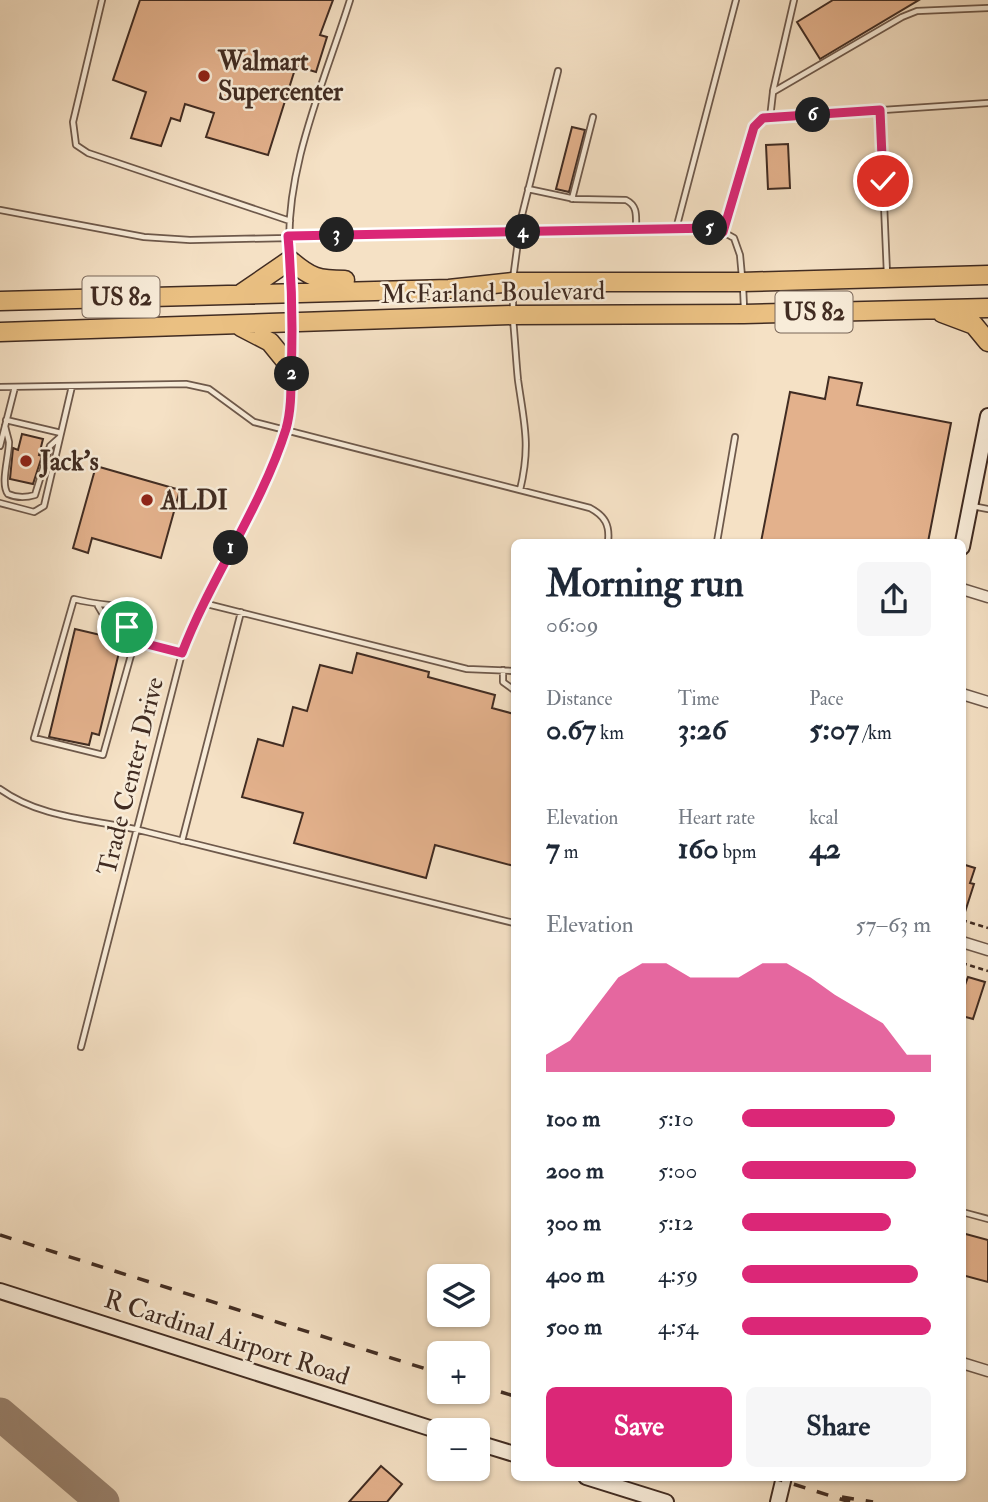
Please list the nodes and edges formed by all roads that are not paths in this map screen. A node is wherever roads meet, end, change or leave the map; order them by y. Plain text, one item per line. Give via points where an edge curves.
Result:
1 (102, 0) edge
2 (350, 0) edge
3 (736, 0) edge
4 (794, 0) edge
5 (988, 8) edge
6 (558, 71) dead end
7 (773, 92) junction
8 (988, 103) edge
9 (880, 110) junction
10 (593, 117) dead end
11 (770, 118) junction
12 (528, 189) junction
13 (572, 199) junction
14 (0, 210) edge
15 (290, 221) junction
16 (636, 228) junction
17 (676, 229) junction
18 (723, 232) junction
19 (519, 233) junction
20 (288, 236) junction
21 (290, 260) junction
22 (988, 275) edge
23 (887, 278) junction
24 (512, 282) junction
25 (743, 282) junction
26 (449, 289) junction
27 (242, 293) junction
28 (291, 293) junction
29 (0, 301) edge
30 (988, 308) edge
31 (925, 309) junction
32 (744, 314) junction
33 (513, 315) junction
34 (293, 323) junction
35 (238, 325) junction
36 (0, 332) edge
37 (988, 342) edge
38 (292, 369) junction
39 (72, 386) junction
40 (0, 387) edge
41 (15, 387) junction
42 (988, 416) edge
43 (6, 423) junction
44 (286, 430) junction
45 (60, 435) junction
46 (735, 437) dead end
47 (0, 446) edge
48 (520, 490) junction
49 (0, 503) edge
50 (971, 505) junction
51 (988, 509) edge
52 (608, 539) edge
53 (718, 539) edge
54 (964, 539) edge
55 (966, 590) edge
56 (988, 597) edge
57 (203, 603) junction
58 (99, 606) junction
59 (241, 612) junction
60 (108, 623) dead end
61 (127, 627) dead end
62 (137, 630) junction
63 (135, 641) junction
64 (182, 653) junction
65 (503, 670) junction
66 (511, 671) edge
67 (511, 688) edge
68 (966, 695) edge
69 (988, 702) edge
70 (0, 789) edge
71 (139, 830) junction
72 (182, 841) junction
73 (511, 922) edge
74 (966, 943) edge
75 (988, 950) edge
76 (80, 1047) dead end
77 (966, 1213) edge
78 (988, 1219) edge
79 (0, 1291) edge
80 (966, 1364) edge
81 (988, 1371) edge
82 (427, 1427) edge
83 (490, 1447) edge
84 (511, 1453) edge
85 (599, 1481) edge
86 (783, 1481) edge
87 (666, 1502) edge
88 (778, 1502) edge

1 - 15 lane via 73,122 76,145 88,153
2 - 15 lane, Trade Center Drive via 295,175
3 - 17 lane
4 - 7 lane
5 - 7 lane via 917,11
6 - 12 lane
7 - 11 lane
8 - 9 lane
9 - 11 lane
9 - 23 lane
10 - 13 lane
11 - 18 lane via 754,127
12 - 13 lane
12 - 19 lane
13 - 16 lane via 626,200 636,210
14 - 20 lane via 144,237
15 - 20 lane, Trade Center Drive
16 - 17 lane
16 - 19 lane
17 - 18 lane
18 - 25 lane via 734,238
19 - 20 lane
19 - 24 lane
20 - 21 lane, Trade Center Drive
21 - 26 highway via 308,276 323,280 419,280
21 - 27 highway
21 - 28 lane, Trade Center Drive
22 - 23 highway, McFarland Boulevard / US 82
23 - 25 highway, McFarland Boulevard / US 82
24 - 25 highway, McFarland Boulevard / US 82
24 - 26 highway, McFarland Boulevard / US 82
24 - 33 lane
25 - 32 lane
26 - 28 highway, McFarland Boulevard / US 82
27 - 28 highway, McFarland Boulevard / US 82
27 - 29 highway, McFarland Boulevard / US 82
28 - 34 lane, Trade Center Drive
30 - 31 highway, McFarland Boulevard / US 82
31 - 32 highway, McFarland Boulevard / US 82
31 - 37 highway via 968,323
32 - 33 highway, McFarland Boulevard / US 82
33 - 34 highway, McFarland Boulevard / US 82
33 - 48 lane via 527,432
34 - 35 highway, McFarland Boulevard / US 82
34 - 38 lane, Trade Center Drive
35 - 36 highway, McFarland Boulevard / US 82
35 - 38 highway via 270,342
38 - 44 lane, Trade Center Drive
39 - 41 lane
39 - 44 lane via 186,384 209,389 254,422
39 - 45 lane
40 - 41 lane
41 - 43 lane
42 - 50 main road
43 - 45 lane
43 - 45 lane via 9,443 0,485 14,496 35,495 50,446
43 - 47 lane
44 - 48 lane
44 - 57 lane, Trade Center Drive
45 - 49 lane via 44,506 34,512
46 - 53 lane
48 - 52 lane via 590,508 607,523
50 - 51 lane
50 - 54 main road
55 - 56 street
57 - 59 lane
57 - 64 lane, Trade Center Drive
58 - 60 lane
58 - 62 lane via 142,610
58 - 63 lane via 74,599 34,738 103,755
59 - 65 lane via 467,669
59 - 72 lane
61 - 62 lane
62 - 63 lane
63 - 64 lane
64 - 71 lane, Trade Center Drive
65 - 66 lane
65 - 67 lane via 503,682
68 - 69 street
70 - 71 lane via 24,805
71 - 72 lane
71 - 76 lane, Trade Center Drive
72 - 73 lane
74 - 75 street
77 - 78 lane
79 - 82 main road, R Cardinal Airport Road
80 - 81 street
83 - 84 main road
85 - 87 main road
86 - 88 main road

